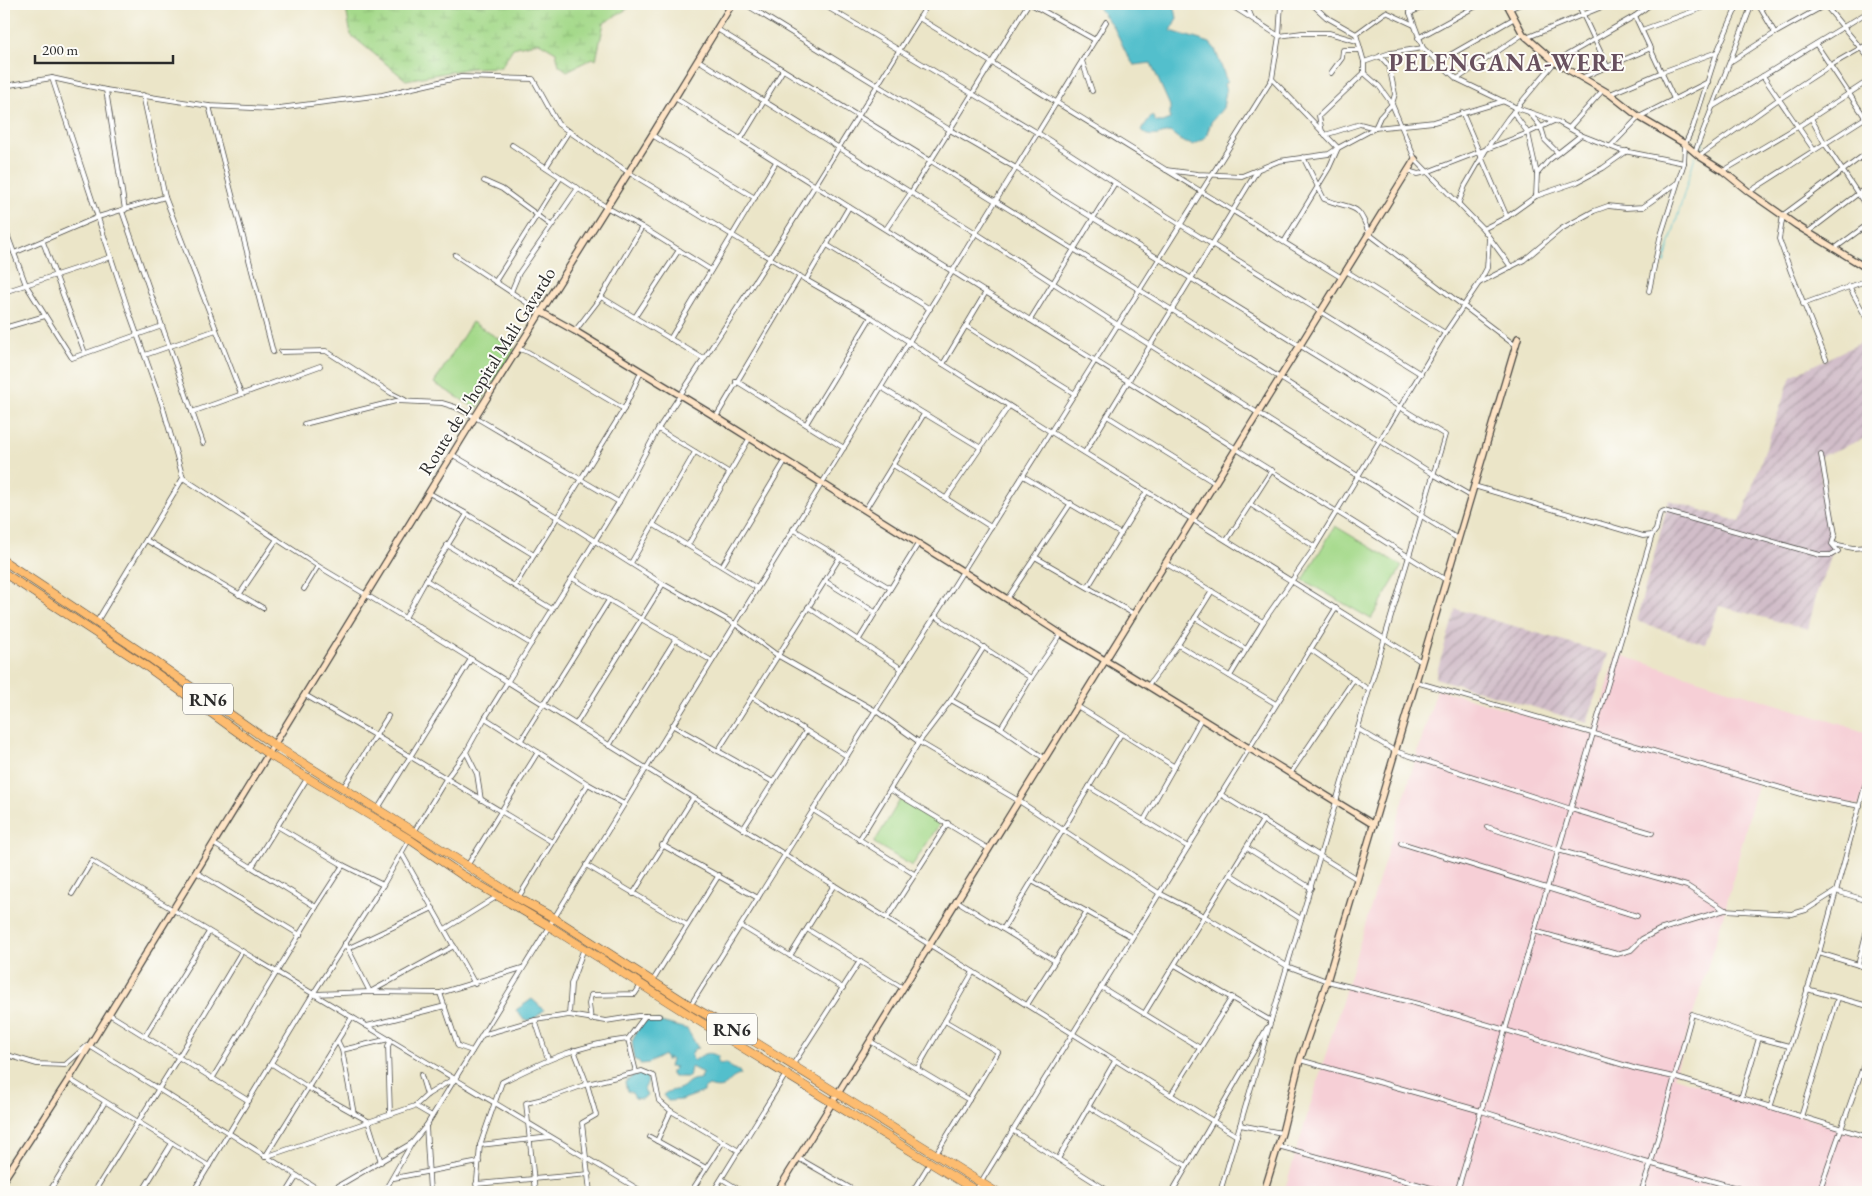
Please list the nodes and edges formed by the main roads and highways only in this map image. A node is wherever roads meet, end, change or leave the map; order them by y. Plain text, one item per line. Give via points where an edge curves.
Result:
1 (4, 561) edge
2 (4, 573) edge
3 (976, 1192) edge
4 (996, 1192) edge

1 - 4 highway, RN6 via 274,745 690,1006 755,1042
2 - 3 highway, RN6 via 146,666 268,754

